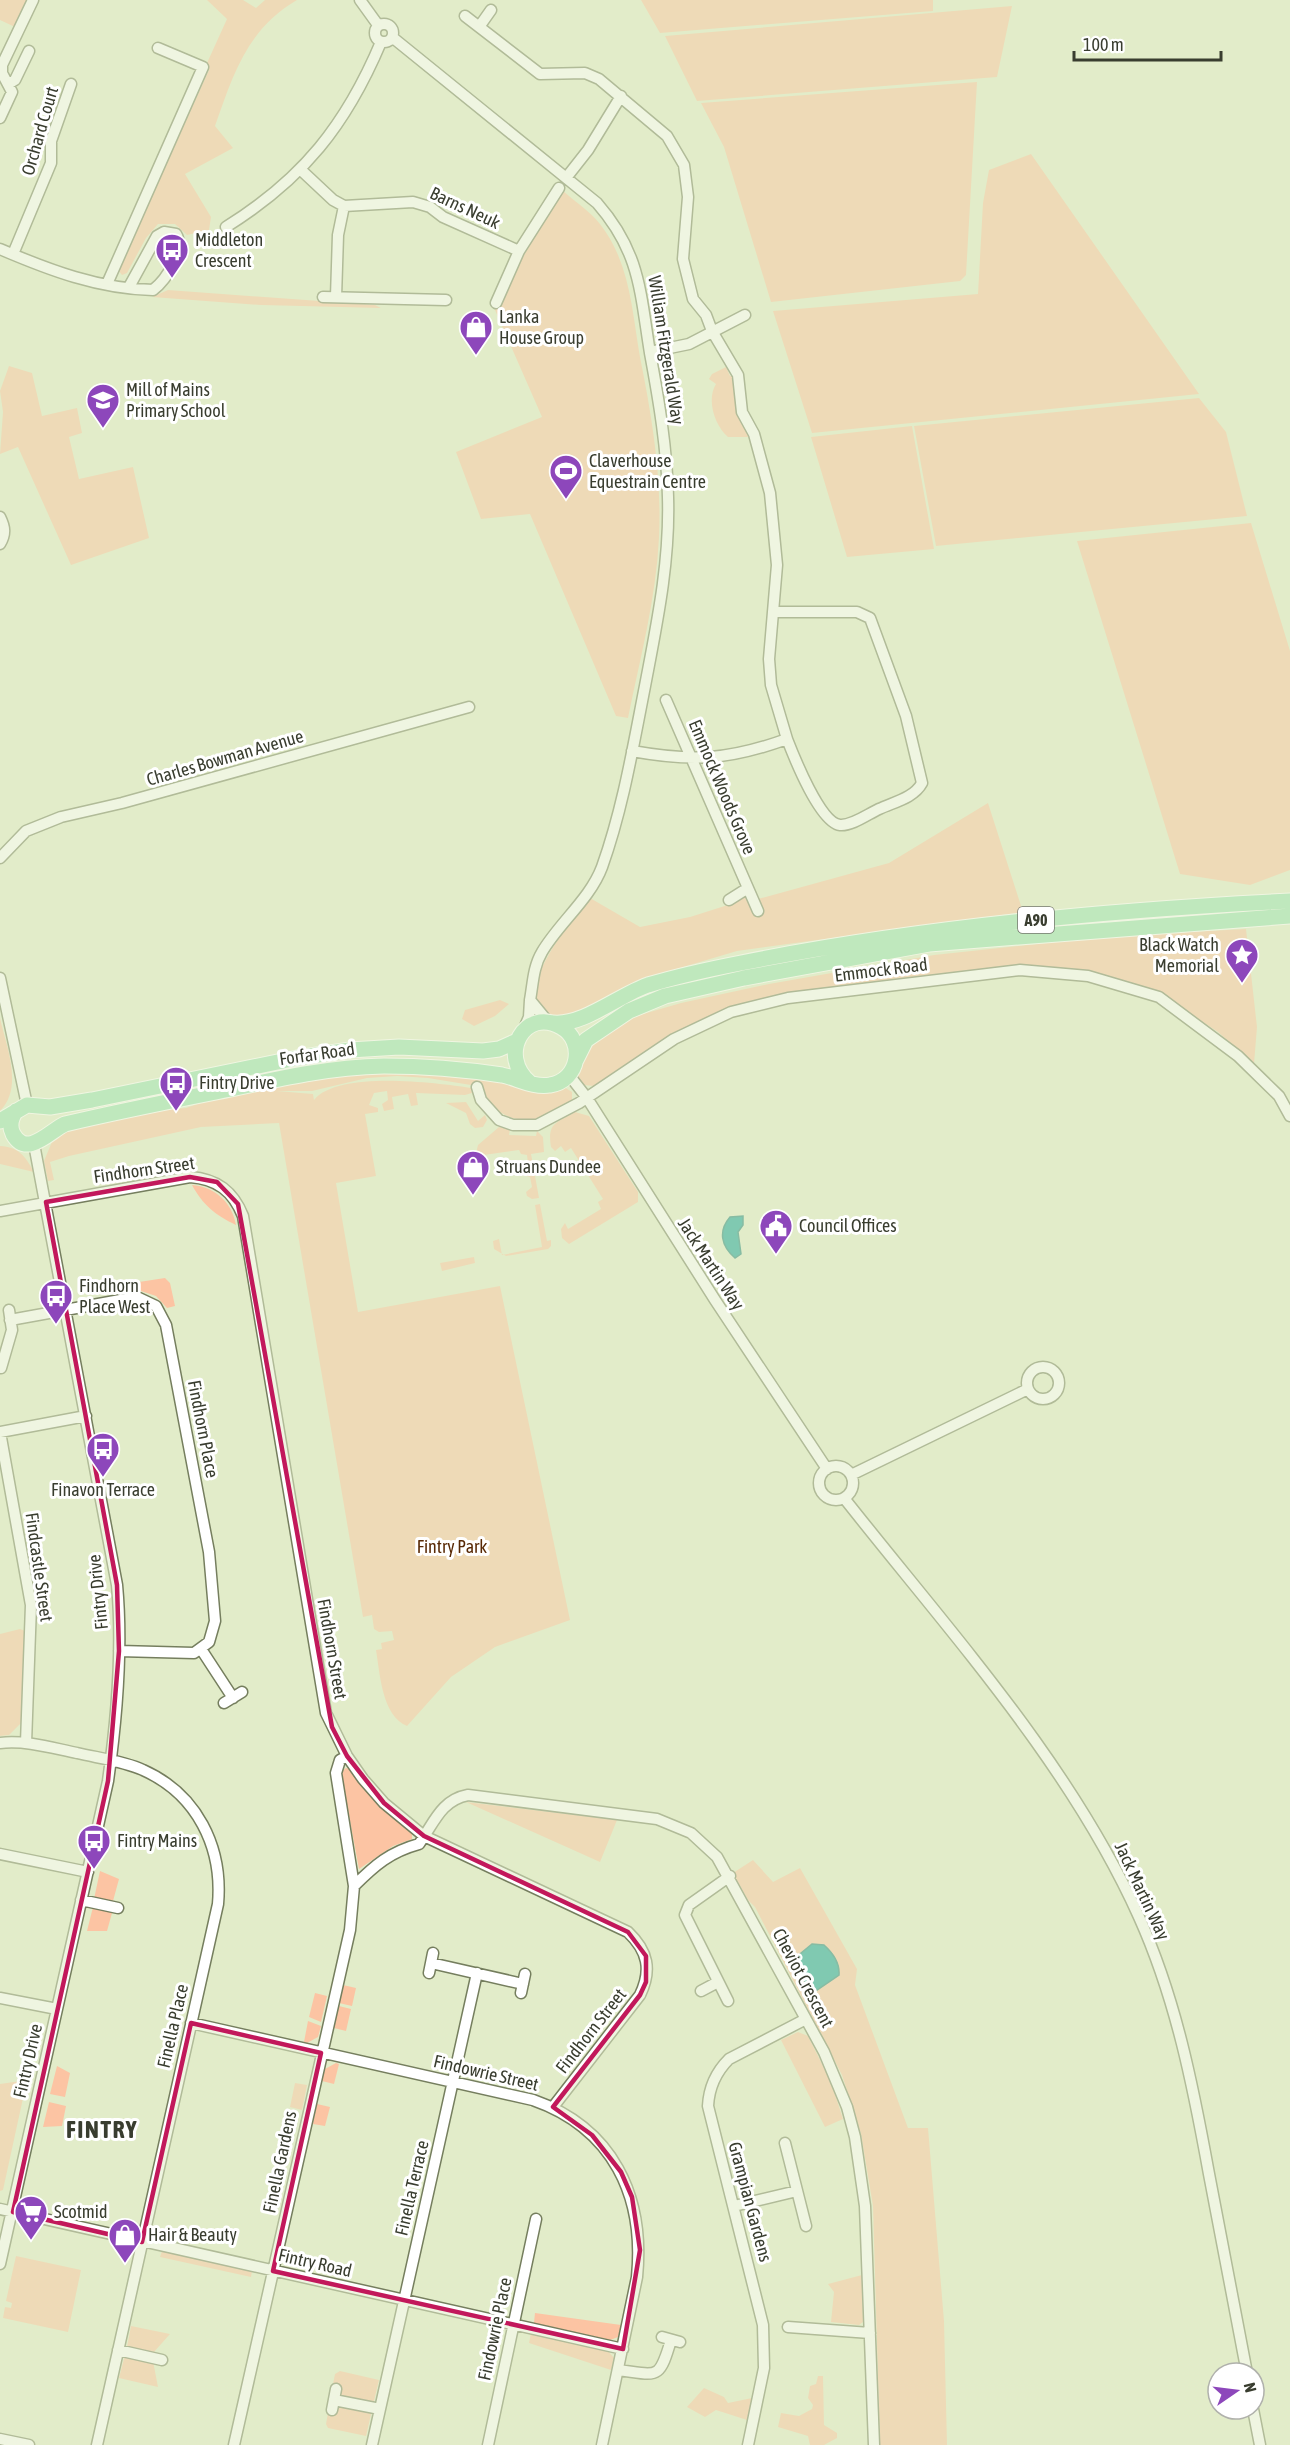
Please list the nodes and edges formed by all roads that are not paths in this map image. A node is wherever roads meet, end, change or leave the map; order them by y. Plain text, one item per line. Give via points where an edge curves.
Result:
1 (33, 0) edge
2 (360, 0) edge
3 (491, 10) dead end
4 (465, 16) dead end
5 (378, 25) junction
6 (479, 27) junction
7 (392, 37) junction
8 (381, 42) junction
9 (158, 48) dead end
10 (29, 51) dead end
11 (1, 74) edge
12 (10, 83) junction
13 (71, 84) dead end
14 (621, 96) junction
15 (0, 118) edge
16 (301, 170) junction
17 (566, 178) junction
18 (559, 188) dead end
19 (344, 206) junction
20 (226, 227) dead end
21 (0, 249) edge
22 (519, 251) junction
23 (13, 254) junction
24 (107, 284) junction
25 (129, 288) junction
26 (323, 297) dead end
27 (336, 297) junction
28 (446, 300) dead end
29 (496, 303) dead end
30 (745, 315) dead end
31 (712, 331) junction
32 (650, 352) junction
33 (0, 517) edge
34 (0, 544) edge
35 (773, 612) junction
36 (666, 700) dead end
37 (469, 707) dead end
38 (787, 739) junction
39 (632, 751) junction
40 (693, 759) junction
41 (0, 858) edge
42 (748, 888) junction
43 (729, 900) dead end
44 (1290, 901) edge
45 (758, 911) dead end
46 (1290, 916) edge
47 (0, 978) edge
48 (530, 1000) junction
49 (551, 1023) junction
50 (520, 1036) junction
51 (576, 1060) junction
52 (569, 1075) junction
53 (530, 1083) junction
54 (477, 1087) dead end
55 (587, 1098) junction
56 (26, 1107) junction
57 (1290, 1116) edge
58 (0, 1121) edge
59 (16, 1138) junction
60 (0, 1139) edge
61 (40, 1140) junction
62 (46, 1202) junction
63 (0, 1211) edge
64 (66, 1309) junction
65 (2, 1368) dead end
66 (1028, 1389) dead end
67 (86, 1416) junction
68 (0, 1432) edge
69 (827, 1469) junction
70 (851, 1475) junction
71 (844, 1498) junction
72 (201, 1649) junction
73 (118, 1651) junction
74 (233, 1698) dead end
75 (0, 1743) edge
76 (26, 1743) junction
77 (347, 1756) junction
78 (111, 1761) junction
79 (424, 1836) junction
80 (0, 1854) edge
81 (88, 1872) junction
82 (730, 1876) junction
83 (354, 1886) junction
84 (81, 1900) junction
85 (117, 1908) dead end
86 (431, 1963) dead end
87 (477, 1973) junction
88 (718, 1982) junction
89 (523, 1984) dead end
90 (701, 1990) dead end
91 (0, 1998) edge
92 (728, 2001) dead end
93 (57, 2009) junction
94 (806, 2019) junction
95 (191, 2024) junction
96 (321, 2053) junction
97 (453, 2082) junction
98 (553, 2107) junction
99 (785, 2143) dead end
100 (797, 2191) junction
101 (734, 2206) junction
102 (0, 2209) edge
103 (13, 2212) junction
104 (536, 2219) dead end
105 (806, 2226) dead end
106 (142, 2242) junction
107 (0, 2264) edge
108 (273, 2271) junction
109 (404, 2300) junction
110 (513, 2324) junction
111 (789, 2327) dead end
112 (870, 2332) junction
113 (671, 2340) dead end
114 (622, 2349) junction
115 (118, 2350) junction
116 (162, 2360) dead end
117 (1245, 2361) edge
118 (618, 2370) junction
119 (334, 2400) dead end
120 (380, 2409) junction
121 (1255, 2421) edge
122 (0, 2439) edge
123 (29, 2445) edge
124 (97, 2445) edge
125 (234, 2445) edge
126 (372, 2445) edge
127 (488, 2445) edge
128 (602, 2445) edge
129 (748, 2445) edge
130 (874, 2445) edge
131 (1260, 2445) edge

1 - 11 street
2 - 5 street, William Fitzgerald Way
3 - 6 street
4 - 6 street
5 - 7 street, William Fitzgerald Way via 390,25
5 - 8 street, William Fitzgerald Way via 375,34
6 - 14 street via 540,74 585,73
7 - 8 street
7 - 17 street, William Fitzgerald Way
8 - 16 street via 351,105
9 - 24 street via 203,67
10 - 12 street
11 - 12 street
12 - 15 street via 12,92
13 - 23 street, Orchard Court via 51,141 51,163
14 - 17 street
14 - 31 street via 667,136 684,165 688,197 683,259 693,299 706,315
16 - 19 street
16 - 20 street via 272,196
17 - 32 street, William Fitzgerald Way via 597,202 629,249 639,279
18 - 22 street
19 - 22 street, Barns Neuk via 413,202
19 - 27 street via 338,235
21 - 23 street
22 - 29 street
23 - 24 street via 74,278
24 - 25 street
25 - 25 street via 153,290 160,285 180,249 176,234 164,232 157,236
26 - 27 street
27 - 28 street
30 - 31 street
31 - 32 street via 689,344
31 - 35 street via 738,375 742,412 754,434 770,493 777,565
32 - 39 street, William Fitzgerald Way via 665,448 668,547
33 - 34 street via 4,537
35 - 38 street via 771,685
35 - 38 street via 857,612 870,618 906,716 922,783 913,794 848,824 833,823 810,788
36 - 40 street, Emmock Woods Grove
37 - 41 street, Charles Bowman Avenue via 61,817 26,831
38 - 40 street via 751,752
39 - 40 street
39 - 48 street, William Fitzgerald Way via 624,794 600,872 541,954
40 - 42 street, Emmock Woods Grove
42 - 43 street
42 - 45 street, Emmock Woods Grove
44 - 49 highway, A90 via 1178,906 1023,921 785,954 649,985 576,1020
46 - 51 highway, A90 via 929,944 744,978 665,996 629,1011 586,1040
47 - 56 street
48 - 49 street
48 - 50 street, William Fitzgerald Way via 529,1017
49 - 50 highway, A90 via 534,1024
49 - 51 highway via 562,1027 574,1041
50 - 53 highway via 514,1054 516,1065
50 - 56 highway, Forfar Road / A90 via 506,1047 483,1051 399,1047 350,1050 92,1100
51 - 52 highway, A90
52 - 53 highway via 550,1085
52 - 55 street, Jack Martin Way
53 - 61 highway, Forfar Road via 504,1075 426,1066 344,1068 74,1122 56,1128
54 - 55 street, Emmock Road via 481,1100 494,1116 525,1127 544,1123
55 - 57 street, Emmock Road via 674,1039 730,1012 788,998 1020,970 1088,976 1159,997 1238,1056 1279,1096
55 - 69 street, Jack Martin Way
56 - 58 highway, Forfar Road / A90
56 - 59 highway via 11,1123
56 - 61 highway via 45,1112 50,1121
59 - 60 highway
59 - 61 highway via 23,1143
61 - 62 street, Fintry Drive
62 - 63 street, Findhorn Street
62 - 64 street, Fintry Drive
62 - 77 street, Findhorn Street via 190,1177 217,1182 238,1203 326,1713
64 - 65 street via 9,1315 12,1330
64 - 67 street, Fintry Drive
64 - 72 street, Findhorn Place via 137,1297 148,1300 162,1314 209,1552 215,1621 209,1642
66 - 70 street
67 - 68 street
67 - 73 street, Fintry Drive via 117,1585
68 - 76 street, Findcastle Street via 31,1605
69 - 70 street via 840,1467
69 - 71 street, Jack Martin Way via 819,1481 821,1491 832,1500
70 - 71 street via 853,1485
71 - 117 street, Jack Martin Way via 1044,1752 1095,1830 1139,1917 1169,1994 1191,2073
72 - 73 street via 188,1654
72 - 74 street
73 - 78 street, Fintry Drive
75 - 76 street, Finella Place
76 - 78 street, Finella Place
77 - 79 street, Findhorn Street via 384,1803
77 - 83 street, Finella Gardens via 340,1760 336,1773
78 - 81 street, Fintry Drive
78 - 95 street, Finella Place via 142,1769 171,1785 206,1827 214,1848 218,1904
79 - 82 street, Cheviot Crescent via 444,1804 468,1795 638,1816 691,1833 717,1857
79 - 83 street via 418,1844 379,1860
79 - 98 street, Findhorn Street via 628,1932 646,1956 646,1982 640,1995
80 - 81 street
81 - 84 street, Fintry Drive
82 - 88 street via 689,1905 685,1915
82 - 94 street, Cheviot Crescent
83 - 96 street, Finella Gardens via 350,1930
84 - 85 street
84 - 93 street, Fintry Drive
86 - 87 street
87 - 89 street
87 - 97 street, Finella Terrace
88 - 90 street
88 - 92 street
91 - 93 street
93 - 103 street, Fintry Drive
94 - 101 street, Grampian Gardens via 729,2059 712,2083 708,2106
94 - 112 street, Cheviot Crescent via 836,2079 857,2148 865,2206
95 - 96 street, Findowrie Street
95 - 106 street, Finella Place
96 - 97 street, Findowrie Street
96 - 108 street, Finella Gardens
97 - 98 street, Findowrie Street
97 - 109 street, Finella Terrace
98 - 114 street, Findowrie Street via 592,2134 621,2172 632,2197 640,2250
99 - 100 street
100 - 101 street
100 - 105 street
101 - 129 street, Grampian Gardens via 759,2300 765,2346 759,2402
102 - 103 street, Fintry Road
103 - 106 street, Fintry Road
103 - 107 street, Fintry Drive
104 - 110 street, Findowrie Place
106 - 108 street, Fintry Road
106 - 115 street, Finella Place
108 - 109 street, Fintry Road
108 - 125 street, Finella Gardens
109 - 110 street, Fintry Road
109 - 120 street, Finella Terrace
110 - 114 street, Fintry Road
110 - 127 street, Findowrie Place
111 - 112 street
112 - 130 street, Cheviot Crescent
113 - 118 street via 658,2372
114 - 118 street, Findowrie Street
115 - 116 street
115 - 124 street, Finella Place
118 - 128 street, Findowrie Street
119 - 120 street
120 - 126 street, Finella Terrace
121 - 131 street
122 - 123 street

